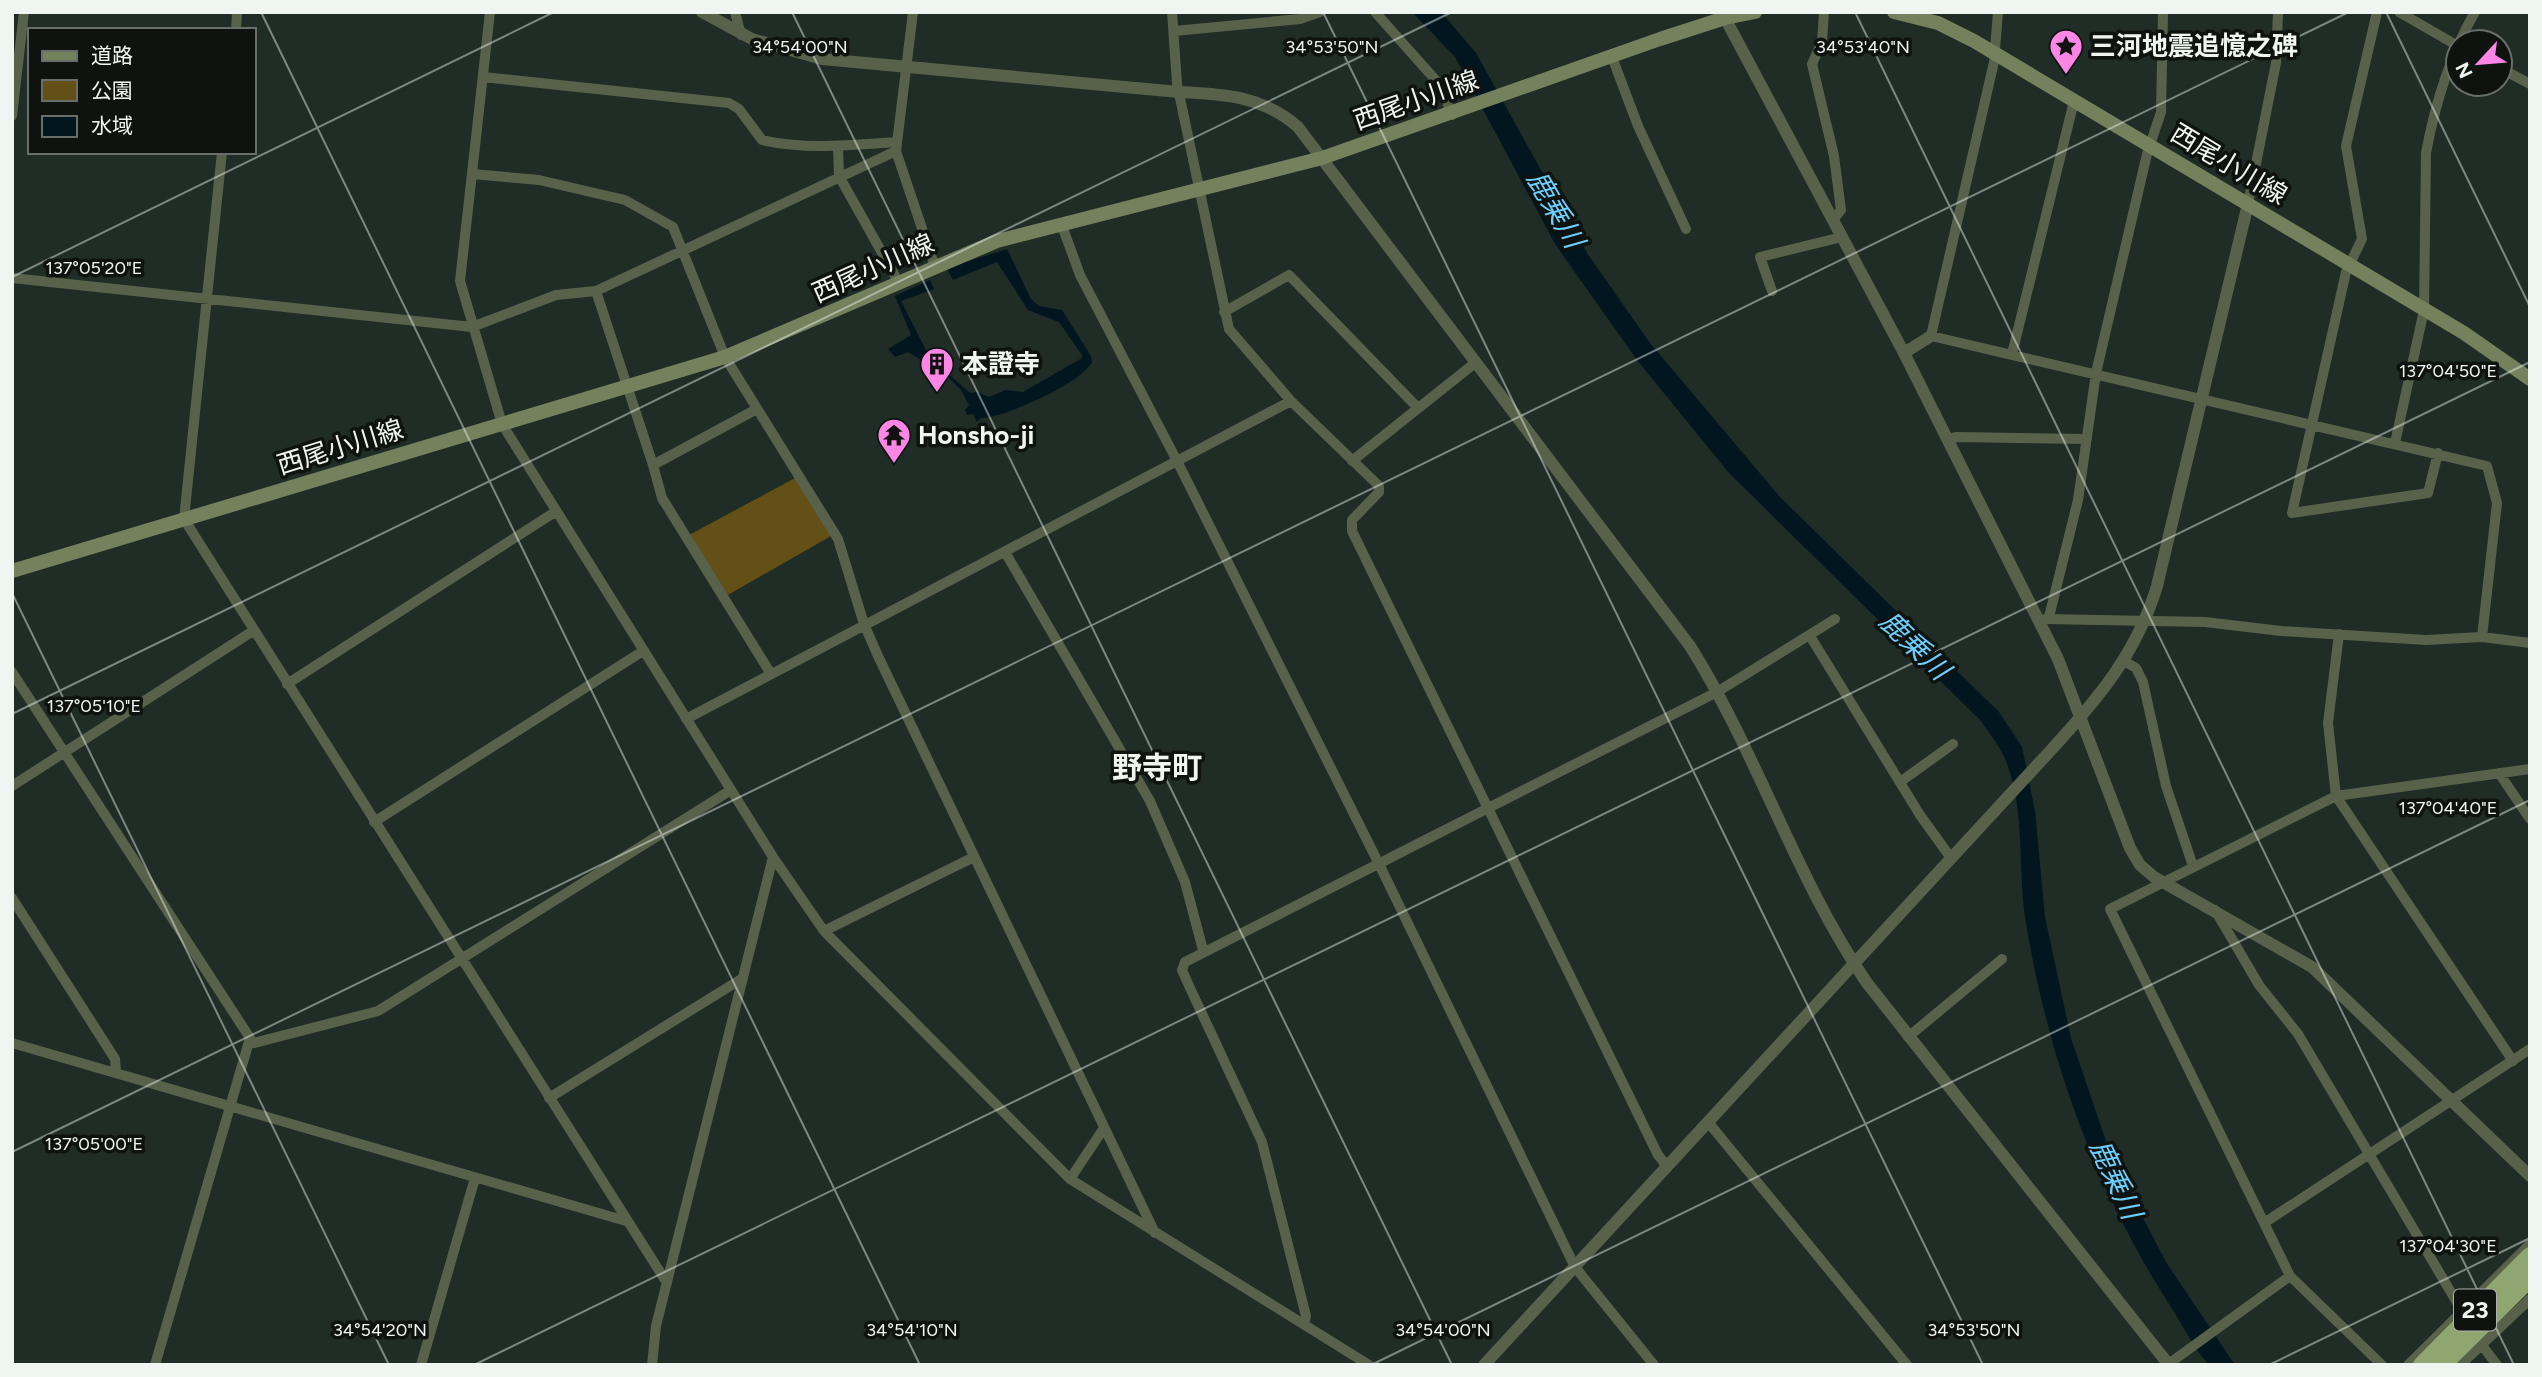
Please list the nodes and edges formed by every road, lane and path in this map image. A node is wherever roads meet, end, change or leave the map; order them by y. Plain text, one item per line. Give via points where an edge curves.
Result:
1 (24, 12) edge
2 (490, 12) edge
3 (702, 12) edge
4 (735, 12) edge
5 (913, 12) edge
6 (1172, 12) edge
7 (1320, 12) edge
8 (1375, 12) edge
9 (1755, 12) edge
10 (1824, 12) edge
11 (1894, 12) edge
12 (1998, 12) edge
13 (2164, 12) edge
14 (2278, 12) edge
15 (2377, 12) edge
16 (2399, 12) edge
17 (2475, 12) edge
18 (1724, 15) edge
19 (2466, 28) edge
20 (1174, 31) junction
21 (741, 35) junction
22 (2444, 38) edge
23 (1994, 53) junction
24 (1612, 57) junction
25 (906, 66) junction
26 (2514, 75) edge
27 (483, 76) junction
28 (2530, 84) edge
29 (2444, 90) edge
30 (1180, 92) junction
31 (2074, 101) junction
32 (1456, 113) junction
33 (12, 116) edge
34 (838, 146) junction
35 (2149, 146) junction
36 (896, 147) junction
37 (222, 154) edge
38 (1322, 158) junction
39 (473, 174) junction
40 (839, 176) junction
41 (1200, 190) junction
42 (2248, 204) junction
43 (1833, 220) junction
44 (1061, 223) junction
45 (1686, 229) dead end
46 (1842, 237) junction
47 (685, 249) junction
48 (2348, 265) junction
49 (935, 267) junction
50 (12, 278) edge
51 (899, 283) junction
52 (1772, 290) dead end
53 (596, 291) junction
54 (206, 300) junction
55 (2424, 310) junction
56 (1224, 312) junction
57 (472, 327) junction
58 (1931, 336) junction
59 (1904, 353) junction
60 (2012, 354) junction
61 (724, 357) junction
62 (1475, 363) junction
63 (2096, 373) junction
64 (2530, 379) edge
65 (627, 387) junction
66 (2201, 397) junction
67 (1291, 401) junction
68 (1418, 408) junction
69 (755, 410) junction
70 (502, 424) junction
71 (2311, 424) junction
72 (1948, 439) junction
73 (2087, 439) junction
74 (2395, 443) junction
75 (2438, 453) junction
76 (1177, 461) junction
77 (1352, 461) junction
78 (653, 465) junction
79 (555, 512) junction
80 (184, 519) junction
81 (1005, 552) junction
82 (12, 571) edge
83 (1835, 619) dead end
84 (2044, 619) junction
85 (2147, 620) junction
86 (864, 624) junction
87 (253, 631) junction
88 (2339, 634) junction
89 (1810, 636) junction
90 (2482, 637) junction
91 (2530, 643) edge
92 (643, 651) junction
93 (2124, 661) junction
94 (12, 672) edge
95 (771, 674) junction
96 (287, 684) junction
97 (1717, 692) junction
98 (2082, 716) junction
99 (686, 719) junction
100 (1953, 744) dead end
101 (64, 752) junction
102 (2530, 769) edge
103 (2499, 773) junction
104 (1900, 782) junction
105 (12, 786) edge
106 (731, 790) junction
107 (2336, 796) junction
108 (1490, 807) junction
109 (2530, 819) edge
110 (374, 822) junction
111 (773, 857) junction
112 (974, 857) junction
113 (1951, 858) junction
114 (1378, 864) junction
115 (2193, 866) junction
116 (2162, 881) junction
117 (12, 898) edge
118 (2215, 910) junction
119 (824, 931) junction
120 (1203, 950) junction
121 (2002, 959) dead end
122 (461, 960) junction
123 (1853, 963) junction
124 (743, 978) junction
125 (1908, 1037) junction
126 (12, 1043) edge
127 (250, 1044) junction
128 (2530, 1049) edge
129 (2513, 1060) junction
130 (116, 1072) junction
131 (549, 1098) junction
132 (2452, 1101) junction
133 (231, 1107) junction
134 (1708, 1122) junction
135 (1104, 1128) junction
136 (2369, 1156) junction
137 (1667, 1166) junction
138 (2530, 1176) edge
139 (475, 1178) junction
140 (1070, 1179) junction
141 (626, 1221) junction
142 (2264, 1223) junction
143 (1155, 1233) junction
144 (2530, 1244) edge
145 (2530, 1256) edge
146 (1575, 1267) junction
147 (2290, 1276) junction
148 (2530, 1278) edge
149 (667, 1283) junction
150 (2530, 1299) edge
151 (2462, 1309) junction
152 (1304, 1324) junction
153 (2482, 1342) junction
154 (2170, 1363) edge
155 (155, 1365) edge
156 (421, 1365) edge
157 (652, 1365) edge
158 (1369, 1365) edge
159 (1484, 1365) edge
160 (1654, 1365) edge
161 (1907, 1365) edge
162 (2382, 1365) edge
163 (2408, 1365) edge
164 (2422, 1365) edge
165 (2442, 1365) edge
166 (2460, 1365) edge
167 (2497, 1365) edge

1 - 33 street
2 - 27 street
3 - 21 street
4 - 21 street
5 - 25 street
6 - 20 street
7 - 20 street via 1300,19
8 - 32 street via 1440,85
9 - 18 main road, 西尾小川線
10 - 43 street via 1822,42 1812,64 1834,156 1841,210
11 - 23 main road, 西尾小川線 via 1938,23
12 - 23 street
13 - 35 street via 2161,112
14 - 42 street via 2276,62
15 - 48 street via 2346,146 2362,239
16 - 22 street
17 - 19 street
18 - 24 main road, 西尾小川線
18 - 43 street
20 - 30 street
21 - 25 street via 808,56
23 - 31 main road, 西尾小川線
23 - 58 street
24 - 32 main road, 西尾小川線
24 - 45 street
25 - 30 street
25 - 36 street
26 - 28 street
27 - 34 street via 729,103 762,140
27 - 39 street
29 - 55 street via 2426,153
30 - 38 street via 1224,94 1266,105 1298,127
30 - 41 street
31 - 35 main road, 西尾小川線
31 - 60 street
32 - 38 main road, 西尾小川線
34 - 36 street
34 - 40 street
35 - 42 main road, 西尾小川線
35 - 63 street
36 - 40 street
36 - 49 street
37 - 54 street
38 - 41 main road, 西尾小川線
38 - 62 street
39 - 47 street via 539,180 625,200 674,227
39 - 57 street via 460,281
40 - 47 street
40 - 51 street
41 - 44 main road, 西尾小川線
41 - 56 street
42 - 48 main road, 西尾小川線
42 - 66 street
43 - 46 street
44 - 49 main road, 西尾小川線 via 998,241
44 - 76 street via 1080,275
46 - 52 street via 1760,257
46 - 59 street
47 - 53 street
47 - 61 street
48 - 55 main road, 西尾小川線
48 - 71 street
49 - 51 main road, 西尾小川線
50 - 54 street
51 - 61 main road, 西尾小川線
53 - 57 street via 556,295
53 - 65 street
54 - 57 street
54 - 80 street
55 - 64 main road, 西尾小川線
55 - 74 street
56 - 67 street via 1231,333
56 - 68 street via 1289,275
57 - 70 street
58 - 59 street
58 - 60 street
59 - 72 street
60 - 63 street
61 - 65 main road, 西尾小川線
61 - 69 street
62 - 68 street
62 - 97 street via 1673,622
63 - 66 street
63 - 73 street
65 - 70 main road, 西尾小川線
65 - 78 street
66 - 71 street
66 - 85 street
67 - 76 street
67 - 77 street
68 - 77 street
69 - 78 street
69 - 86 street via 838,539
70 - 79 street
70 - 80 main road, 西尾小川線
71 - 74 street
71 - 75 street via 2292,513 2428,493
72 - 73 street
72 - 84 street
73 - 84 street via 2070,541
74 - 75 street
75 - 90 street via 2483,464 2491,471 2497,503
76 - 81 street
76 - 114 street
77 - 108 street via 1380,489 1352,520 1352,531
78 - 95 street via 662,498
79 - 92 street
79 - 96 street
80 - 82 main road, 西尾小川線
80 - 87 street
81 - 86 street
81 - 120 street via 1150,801 1185,882
83 - 89 street
84 - 85 street
84 - 98 street
85 - 88 street
85 - 93 street
86 - 95 street
86 - 112 street
87 - 96 street
87 - 101 street
88 - 90 street via 2426,640
88 - 107 street via 2328,723
89 - 97 street
89 - 104 street
90 - 91 street
92 - 99 street
92 - 110 street
93 - 98 street
93 - 115 street via 2136,668 2143,682 2166,786
94 - 101 street
95 - 99 street
96 - 110 street
97 - 108 street
97 - 123 street via 1803,872
98 - 113 street
98 - 116 street via 2135,857
99 - 106 street
100 - 104 street
101 - 105 street
101 - 127 street
102 - 103 street
103 - 107 street
103 - 109 street
104 - 113 street
106 - 111 street
106 - 122 street
107 - 115 street
107 - 129 street
108 - 114 street
108 - 137 street
110 - 122 street
111 - 119 street
111 - 124 street
112 - 119 street
112 - 135 street
113 - 123 street
114 - 120 street
114 - 146 street
115 - 116 street
116 - 118 street
116 - 142 street via 2110,909
117 - 130 street via 115,1059
118 - 132 street via 2312,967
118 - 136 street via 2259,985 2298,1034
119 - 140 street
120 - 152 street via 1185,962 1182,970 1258,1130 1306,1317
121 - 125 street
122 - 127 street via 370,1015
122 - 131 street
123 - 125 street
123 - 134 street
124 - 131 street
124 - 149 street
125 - 154 street
126 - 130 street
127 - 133 street
128 - 129 street
129 - 132 street
130 - 133 street
131 - 141 street
132 - 136 street
132 - 138 street
133 - 139 street
133 - 155 street
134 - 137 street
134 - 161 street
135 - 140 street
135 - 143 street
136 - 142 street
136 - 151 street
137 - 146 street
139 - 141 street
139 - 156 street
140 - 143 street
141 - 149 street
142 - 147 street
143 - 152 street
144 - 151 street
145 - 164 highway, 23, bridge
146 - 159 street
146 - 160 street
147 - 154 street
147 - 162 street
148 - 165 highway, 23, bridge
149 - 157 street
150 - 153 street
151 - 153 street
151 - 163 street
152 - 158 street
153 - 166 street
153 - 167 street

